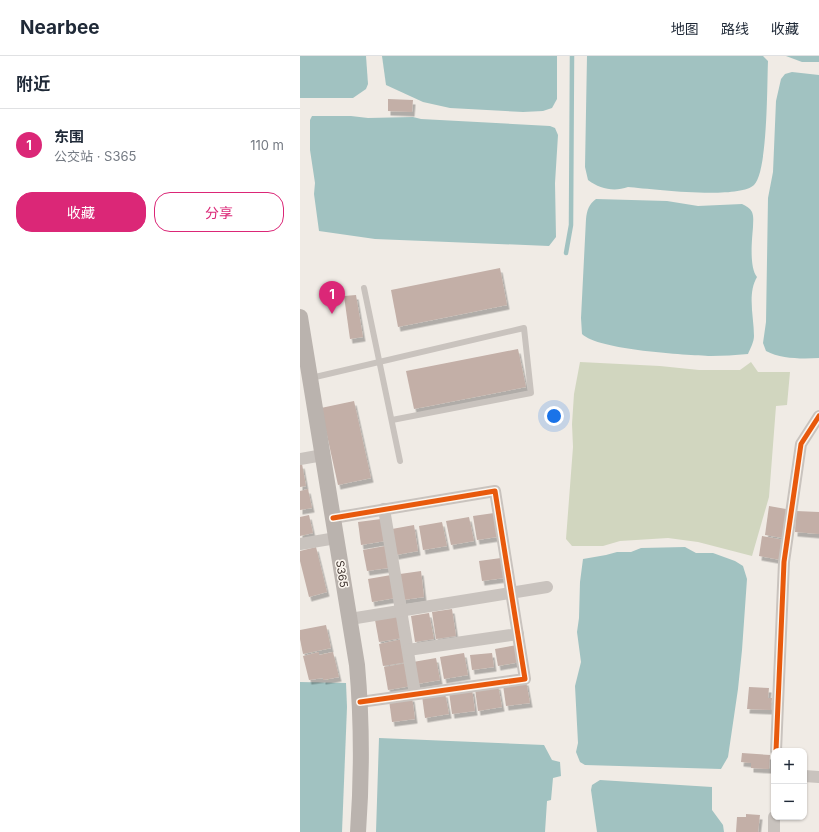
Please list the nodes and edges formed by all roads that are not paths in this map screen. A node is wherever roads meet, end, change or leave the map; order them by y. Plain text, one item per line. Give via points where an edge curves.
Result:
1 (364, 288) dead end
2 (300, 317) edge
3 (380, 362) junction
4 (310, 378) junction
5 (819, 416) edge
6 (392, 420) junction
7 (323, 455) junction
8 (300, 459) edge
9 (400, 461) dead end
10 (384, 509) junction
11 (333, 518) junction
12 (336, 538) junction
13 (300, 544) edge
14 (547, 587) dead end
15 (512, 592) junction
16 (401, 611) junction
17 (350, 619) junction
18 (518, 634) junction
19 (408, 650) junction
20 (415, 694) junction
21 (360, 702) junction
22 (776, 748) edge
23 (807, 776) edge
24 (819, 777) edge
25 (774, 820) edge
26 (358, 832) edge
27 (774, 832) edge

1 - 3 lane
2 - 4 street, S365
3 - 4 lane
3 - 6 lane
3 - 6 lane via 524,328 532,394
4 - 7 street, S365
5 - 22 street via 801,444 784,562
6 - 9 lane
7 - 8 street
7 - 11 street, S365
10 - 11 street
10 - 15 street via 494,491
10 - 16 street
11 - 12 street, S365
12 - 13 street
12 - 17 street, S365
14 - 15 street
15 - 16 street
15 - 18 street
16 - 17 street
16 - 19 street
17 - 21 street, S365
18 - 19 street
18 - 20 street via 525,679
19 - 20 street
20 - 21 street
21 - 26 street, S365
23 - 24 street
25 - 27 street

